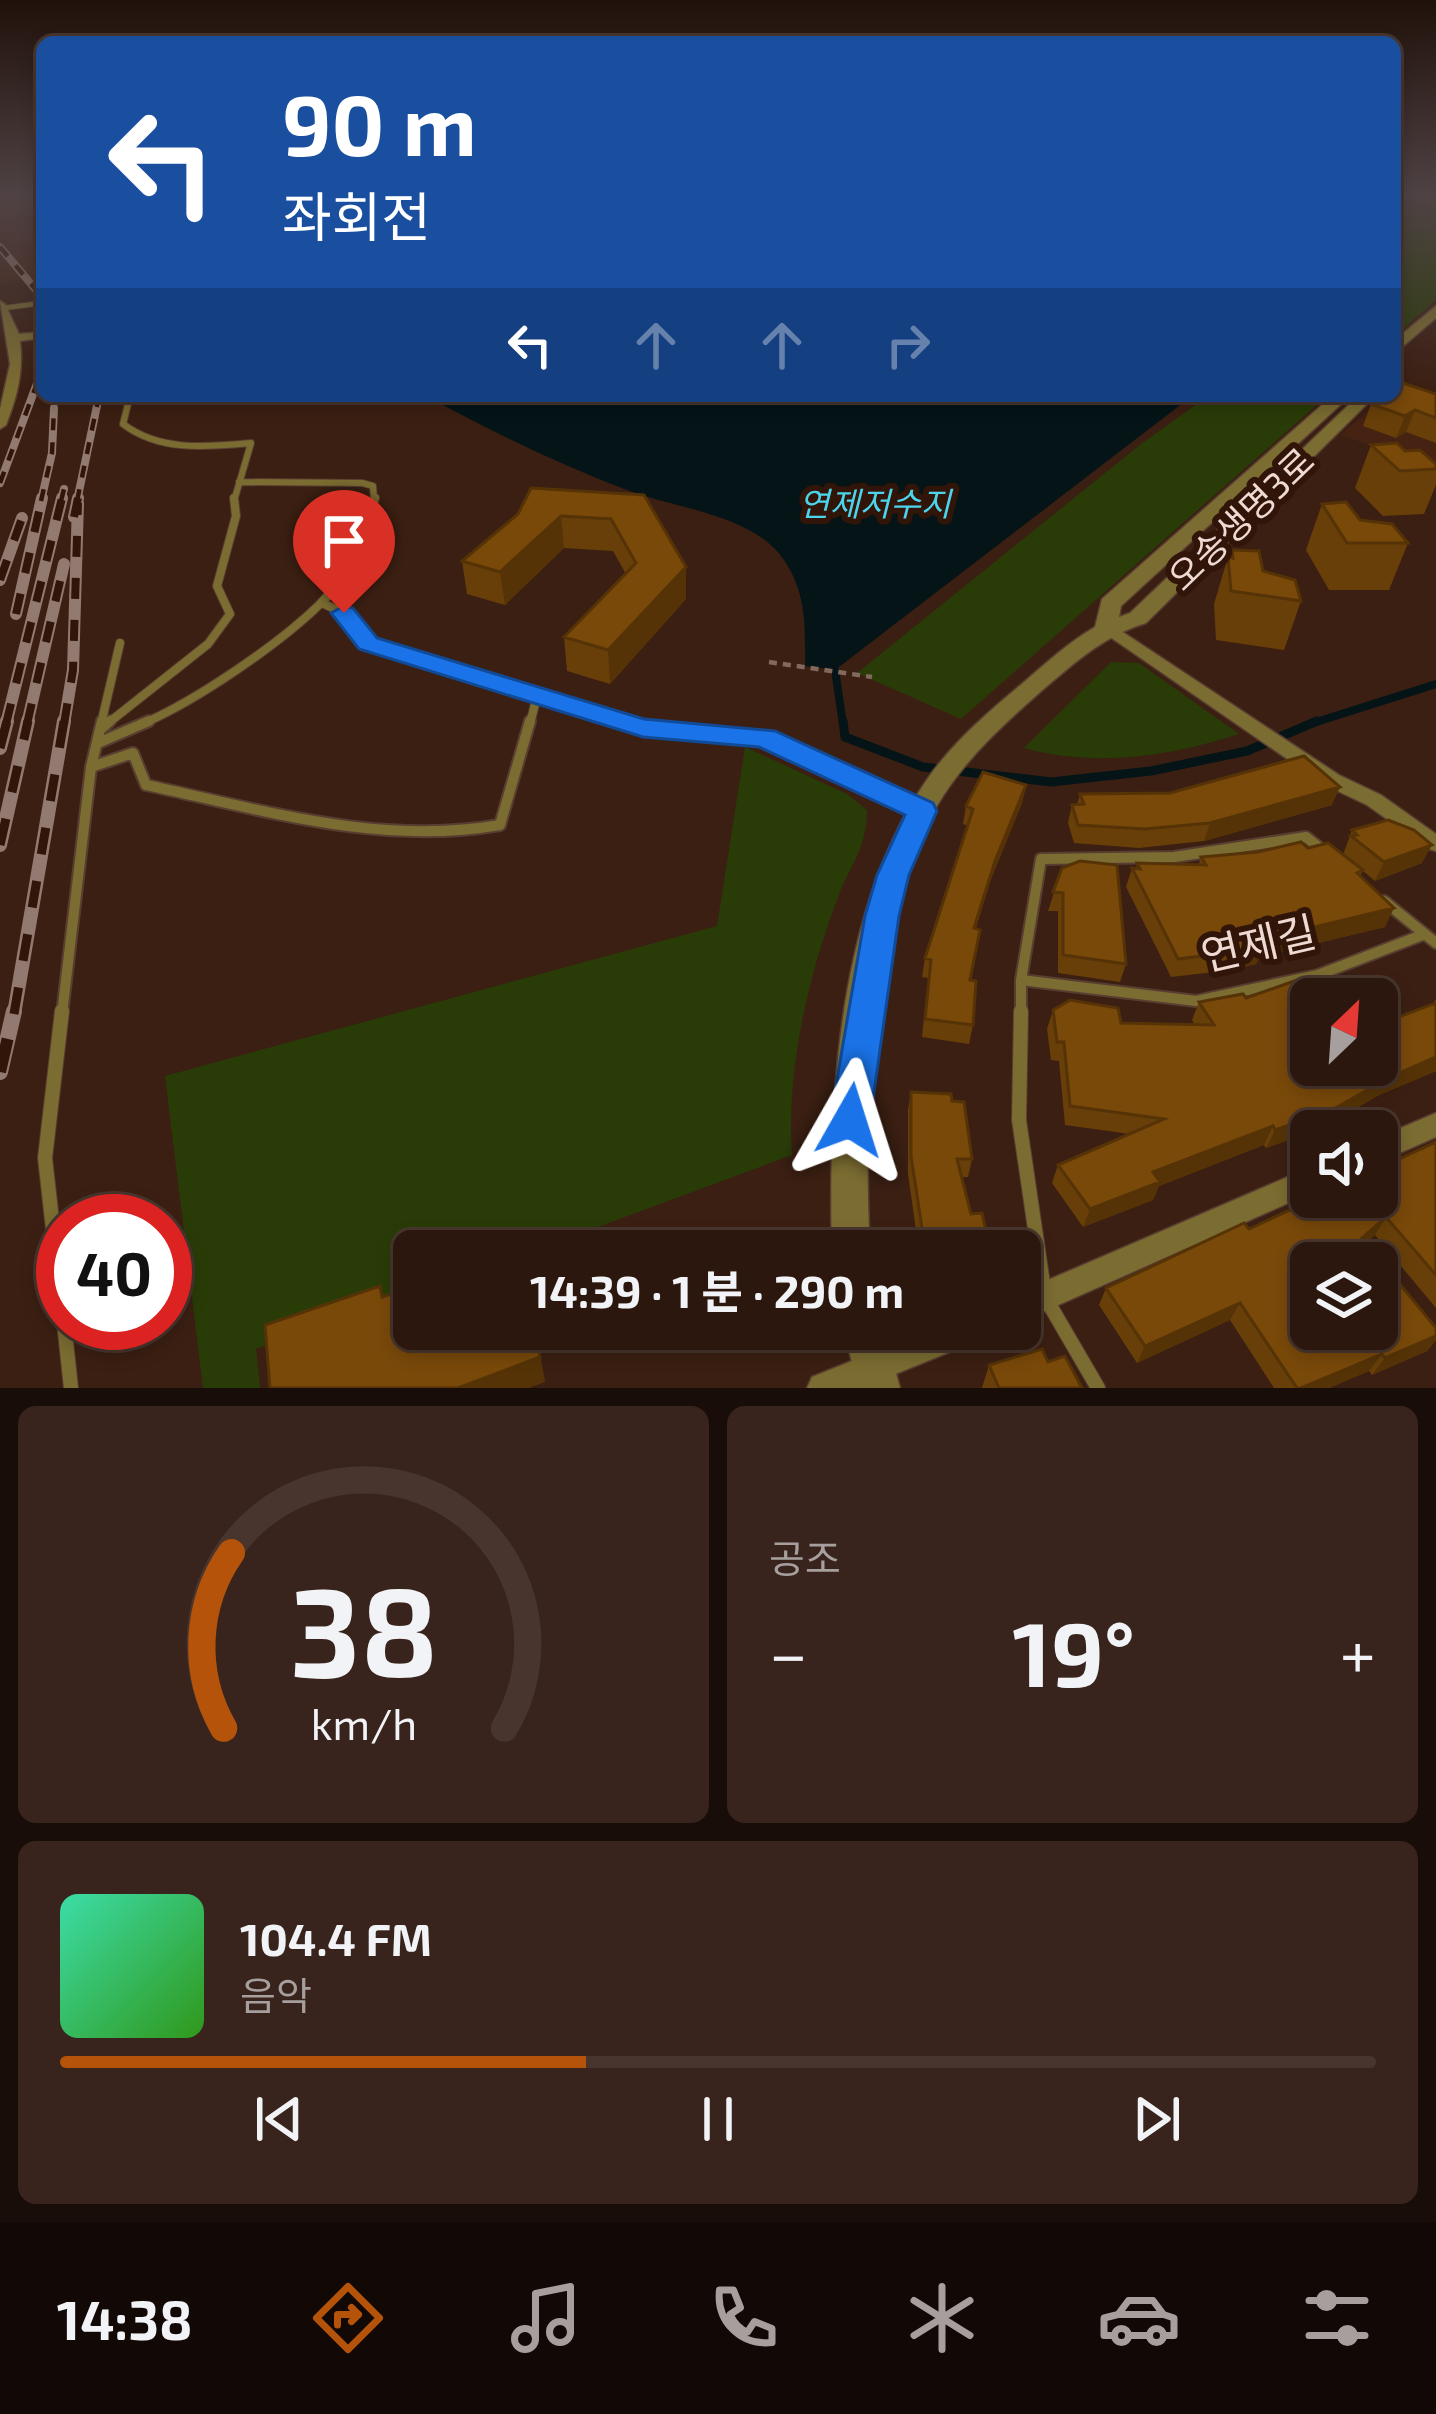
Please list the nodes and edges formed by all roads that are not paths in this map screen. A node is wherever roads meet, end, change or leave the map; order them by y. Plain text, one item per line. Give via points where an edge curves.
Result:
1 (36, 303) edge
2 (2, 306) edge
3 (1436, 310) edge
4 (1436, 332) edge
5 (36, 335) edge
6 (15, 338) junction
7 (1401, 342) edge
8 (1401, 364) edge
9 (128, 402) edge
10 (1335, 402) edge
11 (1360, 402) edge
12 (0, 425) edge
13 (239, 482) junction
14 (322, 602) junction
15 (1106, 626) junction
16 (120, 643) dead end
17 (537, 696) junction
18 (102, 728) junction
19 (98, 743) junction
20 (91, 766) junction
21 (925, 804) junction
22 (1436, 844) edge
23 (1340, 865) edge
24 (1374, 892) edge
25 (1430, 939) edge
26 (1021, 980) junction
27 (1436, 1125) edge
28 (1398, 1142) edge
29 (1290, 1189) edge
30 (49, 1194) edge
31 (850, 1230) edge
32 (1027, 1230) edge
33 (1041, 1298) edge
34 (1041, 1314) edge
35 (67, 1350) edge
36 (929, 1350) edge
37 (875, 1379) edge
38 (71, 1388) edge
39 (823, 1388) edge
40 (1098, 1388) edge

1 - 2 lane
2 - 6 street
3 - 7 street
4 - 8 street
5 - 6 street
6 - 12 street
9 - 13 lane via 123,424 136,435 191,446 250,443
10 - 15 street, 오송생명3로 via 1110,604
11 - 15 street, 오송생명3로 via 1138,618
13 - 14 lane via 373,486 366,531
13 - 18 lane via 218,586 230,614 208,644
14 - 17 lane via 344,613 368,644
14 - 19 lane via 183,707
15 - 21 street, 오송생명3로 via 985,727
15 - 22 street
16 - 18 lane
17 - 20 lane via 500,825 466,834 358,827 146,785 133,754
17 - 21 lane via 643,728 764,738
18 - 19 lane
19 - 20 lane
20 - 30 lane via 45,1158
21 - 31 street via 893,875 867,990 845,1167
23 - 26 lane via 1306,837 1159,862 1041,859
24 - 25 lane
25 - 26 lane, 연제길 via 1318,975 1196,1001
26 - 32 lane
27 - 28 street
29 - 33 street
34 - 40 lane
35 - 38 lane
36 - 37 street
37 - 39 street

